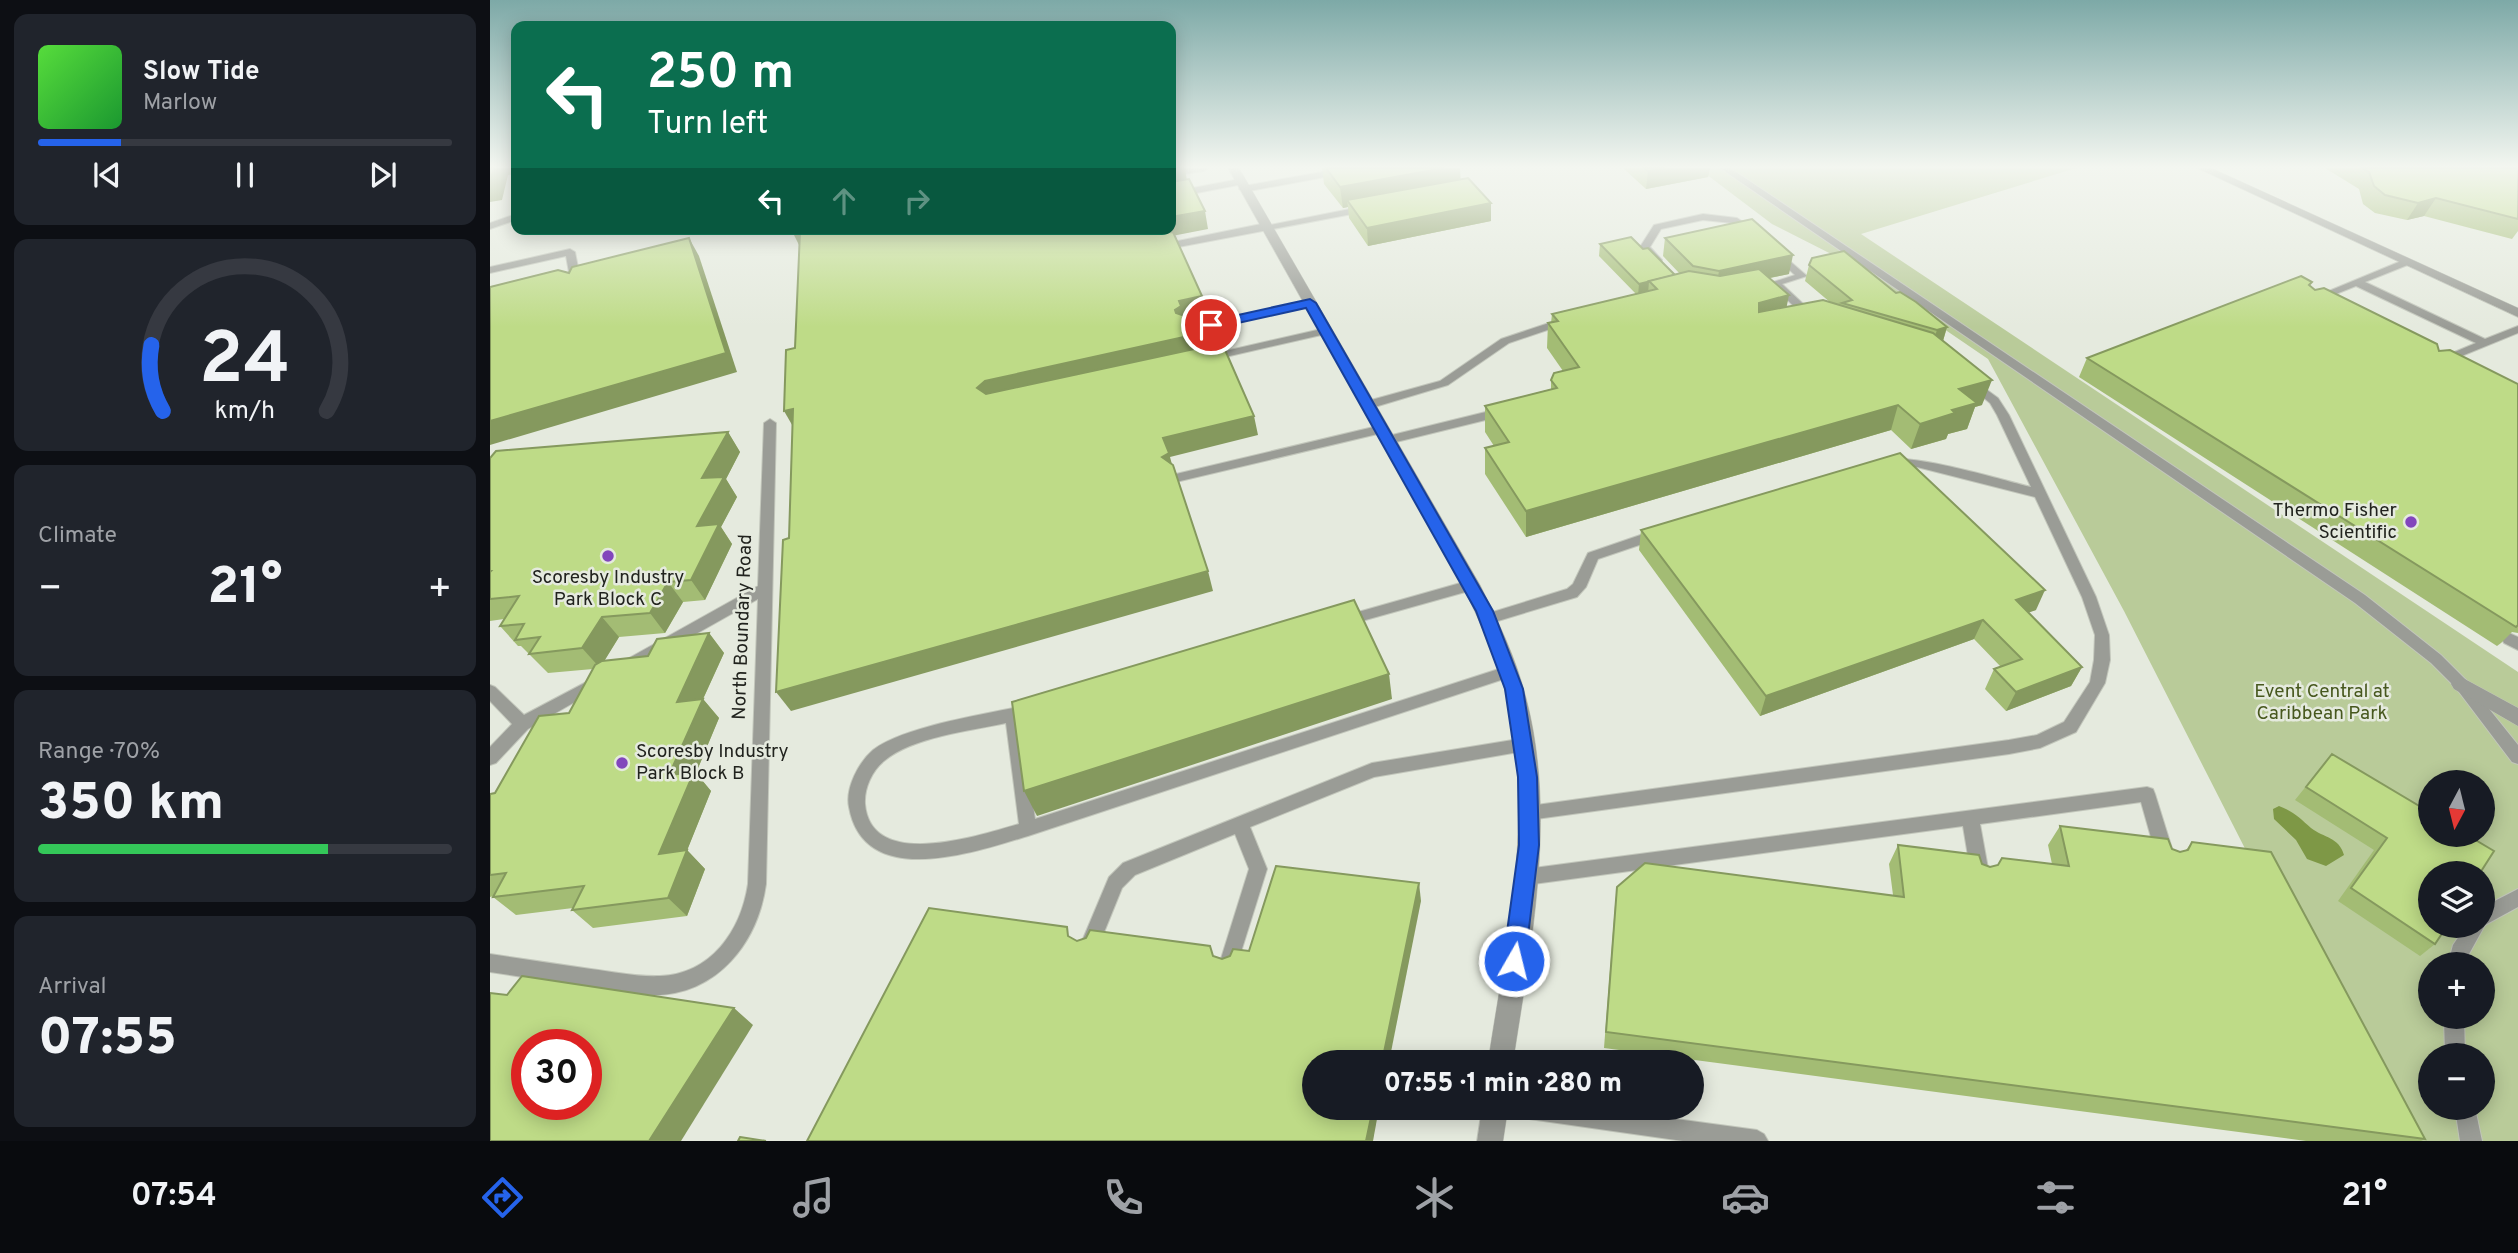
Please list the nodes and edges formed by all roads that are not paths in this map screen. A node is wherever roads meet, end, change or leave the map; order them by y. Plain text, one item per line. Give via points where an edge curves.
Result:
1 (1263, 221) edge
2 (1298, 221) edge
3 (1689, 221) edge
4 (1733, 221) edge
5 (1803, 221) edge
6 (2318, 221) edge
7 (1266, 227) junction
8 (1168, 247) edge
9 (2406, 262) junction
10 (490, 270) edge
11 (1667, 271) edge
12 (2357, 282) junction
13 (577, 287) edge
14 (1310, 303) junction
15 (2306, 303) edge
16 (2515, 309) edge
17 (1580, 317) edge
18 (1812, 321) edge
19 (2518, 329) edge
20 (1188, 330) edge
21 (1326, 331) junction
22 (2484, 343) junction
23 (1195, 361) edge
24 (2430, 366) edge
25 (1964, 377) edge
26 (1368, 405) junction
27 (1520, 407) edge
28 (770, 424) dead end
29 (1385, 435) junction
30 (1881, 464) edge
31 (1176, 478) edge
32 (2040, 494) junction
33 (1668, 530) edge
34 (1471, 585) junction
35 (766, 588) junction
36 (1488, 619) junction
37 (1324, 626) edge
38 (1508, 672) junction
39 (2461, 684) junction
40 (490, 691) edge
41 (1052, 704) edge
42 (1013, 715) junction
43 (2518, 718) edge
44 (522, 724) junction
45 (1525, 745) junction
46 (2518, 757) edge
47 (490, 758) edge
48 (1529, 813) junction
49 (1970, 818) junction
50 (1240, 824) junction
51 (1028, 829) junction
52 (2166, 859) edge
53 (1980, 875) edge
54 (1526, 877) junction
55 (2518, 897) edge
56 (2495, 910) edge
57 (1088, 947) edge
58 (490, 964) edge
59 (1228, 965) edge
60 (1503, 1050) edge
61 (1493, 1120) edge
62 (1608, 1120) edge
63 (2467, 1120) edge
64 (1490, 1141) edge
65 (1757, 1141) edge
66 (2471, 1141) edge

1 - 7 street
2 - 7 lane
3 - 11 lane via 1654,230 1645,247
4 - 18 lane via 1746,225 1802,276 1768,284
5 - 39 lane via 2360,599
6 - 9 street
7 - 8 lane
7 - 14 street
9 - 12 lane
9 - 16 street
10 - 13 lane via 570,252
12 - 15 lane
12 - 22 lane
14 - 20 lane
14 - 21 street
17 - 26 lane via 1505,341 1444,383
19 - 22 lane
21 - 23 lane
21 - 26 street
22 - 24 lane
25 - 32 lane via 1994,401
26 - 29 street
27 - 29 lane
28 - 35 lane, North Boundary Road
29 - 31 lane
29 - 34 street
30 - 32 lane via 1917,463
32 - 48 lane via 2102,635 2097,683 2070,727 2040,741 2009,747
33 - 36 lane via 1593,556 1579,587 1563,598
34 - 36 street
34 - 37 lane
35 - 44 lane
35 - 58 lane, North Boundary Road via 756,900 731,951 698,976 677,984
36 - 38 street
38 - 45 street
38 - 51 lane
39 - 43 street
39 - 46 lane
40 - 44 lane
41 - 42 lane
42 - 51 lane
42 - 51 lane via 893,746 879,755 864,775 857,810 866,833 904,851 945,852
44 - 47 lane
45 - 48 street
45 - 50 lane via 1379,768
48 - 54 street
49 - 52 lane via 2147,794
49 - 53 lane
49 - 54 lane
50 - 57 lane via 1121,875
50 - 59 lane via 1258,869
54 - 60 street
55 - 56 lane
61 - 64 street
62 - 65 lane
63 - 66 lane

